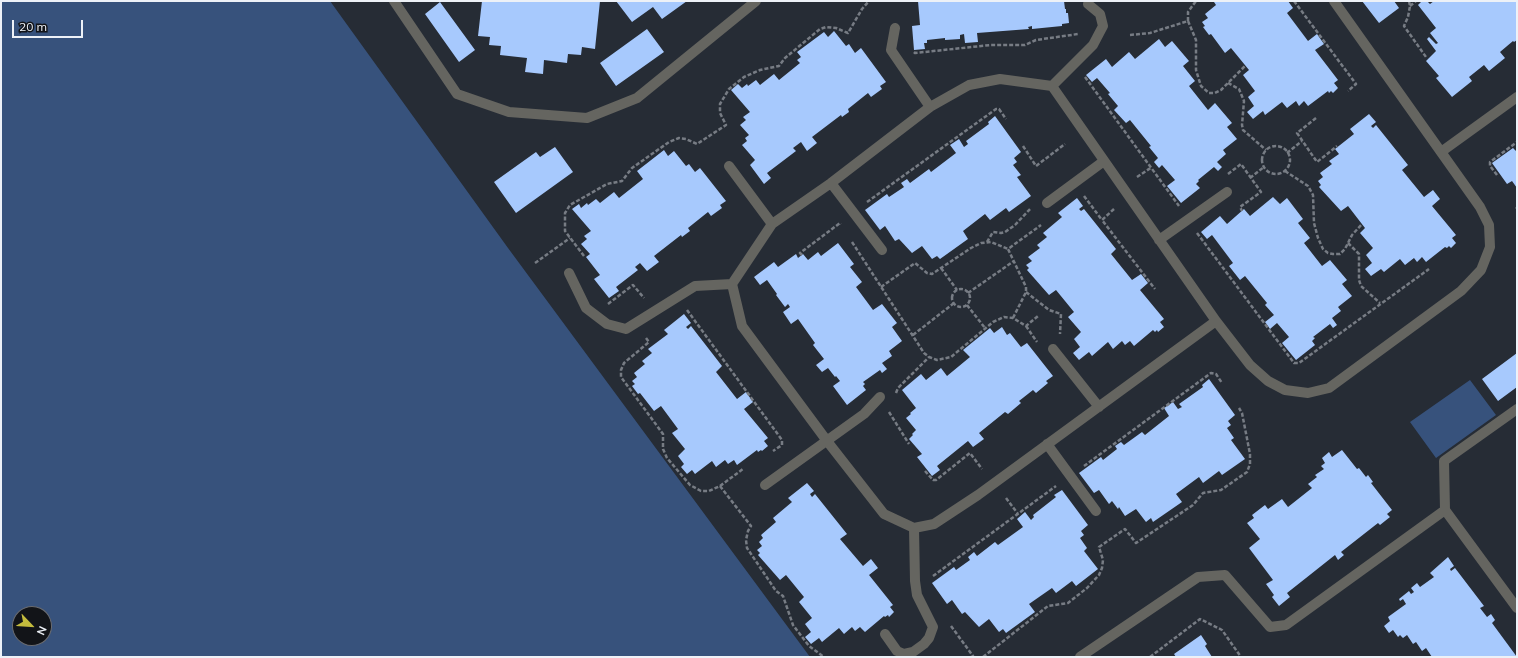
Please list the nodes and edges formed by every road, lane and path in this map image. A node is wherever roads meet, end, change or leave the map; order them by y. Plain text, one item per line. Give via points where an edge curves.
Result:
1 (394, 1) edge
2 (756, 1) edge
3 (869, 1) edge
4 (1196, 1) edge
5 (1294, 1) edge
6 (1334, 1) edge
7 (1409, 1) edge
8 (1416, 1) edge
9 (1088, 4) dead end
10 (1410, 6) junction
11 (1188, 21) junction
12 (895, 28) dead end
13 (1083, 34) dead end
14 (1130, 34) dead end
15 (912, 50) dead end
16 (1426, 57) dead end
17 (1245, 66) dead end
18 (1084, 76) dead end
19 (1228, 83) junction
20 (1052, 86) junction
21 (1348, 91) dead end
22 (1517, 97) edge
23 (930, 107) junction
24 (1316, 118) dead end
25 (1006, 119) dead end
26 (1302, 141) junction
27 (1517, 142) edge
28 (1065, 144) dead end
29 (1023, 146) dead end
30 (1337, 146) dead end
31 (1266, 150) junction
32 (1441, 152) junction
33 (1287, 153) junction
34 (1104, 161) junction
35 (729, 166) dead end
36 (1152, 167) junction
37 (1264, 167) junction
38 (1285, 171) junction
39 (1497, 176) dead end
40 (1223, 178) dead end
41 (1250, 178) junction
42 (1133, 180) dead end
43 (831, 183) junction
44 (1081, 192) dead end
45 (1226, 192) dead end
46 (1047, 203) dead end
47 (865, 204) dead end
48 (1032, 208) dead end
49 (1114, 209) dead end
50 (1182, 210) dead end
51 (1242, 211) dead end
52 (1102, 220) junction
53 (772, 224) junction
54 (1041, 224) dead end
55 (1362, 224) dead end
56 (844, 230) dead end
57 (1197, 232) dead end
58 (848, 236) dead end
59 (570, 238) junction
60 (1159, 240) junction
61 (987, 242) junction
62 (1348, 243) junction
63 (1008, 248) junction
64 (882, 250) dead end
65 (802, 255) dead end
66 (584, 256) dead end
67 (1014, 261) junction
68 (536, 263) dead end
69 (940, 268) junction
70 (1429, 269) dead end
71 (569, 273) dead end
72 (732, 284) junction
73 (881, 287) junction
74 (1155, 289) dead end
75 (957, 290) junction
76 (1026, 292) junction
77 (968, 293) junction
78 (603, 300) dead end
79 (646, 300) dead end
80 (954, 303) junction
81 (1380, 303) junction
82 (967, 305) junction
83 (685, 308) dead end
84 (1038, 316) dead end
85 (1013, 318) junction
86 (1216, 321) junction
87 (1026, 326) junction
88 (985, 328) junction
89 (912, 335) junction
90 (646, 338) dead end
91 (1063, 338) dead end
92 (1035, 346) dead end
93 (1053, 349) dead end
94 (929, 357) junction
95 (1222, 383) dead end
96 (880, 397) dead end
97 (893, 398) dead end
98 (890, 407) dead end
99 (1099, 407) junction
100 (1239, 408) dead end
101 (1517, 409) edge
102 (827, 441) junction
103 (909, 444) dead end
104 (1047, 444) junction
105 (773, 451) dead end
106 (743, 469) dead end
107 (982, 469) dead end
108 (1080, 469) dead end
109 (925, 471) dead end
110 (1058, 484) dead end
111 (765, 485) dead end
112 (720, 486) junction
113 (1006, 498) dead end
114 (1445, 510) junction
115 (1096, 511) dead end
116 (1018, 514) junction
117 (914, 528) junction
118 (928, 580) dead end
119 (1517, 608) edge
120 (951, 626) dead end
121 (885, 634) dead end
122 (824, 657) edge
123 (972, 657) edge
124 (983, 657) edge
125 (1080, 657) edge
126 (1150, 657) edge
127 (1241, 657) edge

1 - 2 lane via 456,94 509,112 587,118 638,98
3 - 59 path via 848,33 831,27 820,29 784,58 778,66 744,77 729,89 720,104 720,114 726,125 697,144 679,138 669,142 632,168 622,181 607,184 570,205 565,213 564,222 564,231
4 - 11 path via 1188,12
5 - 21 path via 1356,84
6 - 32 lane
7 - 10 path
8 - 10 path
9 - 20 lane via 1100,14 1103,26 1093,46
10 - 16 path via 1404,26
11 - 14 path via 1150,33
11 - 19 path via 1196,40 1196,70 1201,86 1209,93 1215,93
12 - 23 lane via 891,50
13 - 15 path via 1036,40 1025,45 991,45 915,53
17 - 19 path
18 - 36 path
19 - 31 path via 1239,89 1244,101 1243,130
20 - 23 lane via 1000,79 969,85
20 - 34 lane
22 - 32 lane
23 - 43 lane
24 - 26 path via 1297,133
25 - 47 path via 999,109 996,109
26 - 30 path via 1317,162
26 - 33 path
27 - 39 path via 1490,162
28 - 29 path via 1036,166
31 - 33 path via 1280,147
31 - 37 path via 1262,158
32 - 86 lane via 1480,207 1489,225 1490,248 1481,270 1461,291 1329,388 1308,393 1285,390 1268,381 1250,365
33 - 38 path via 1289,162
34 - 46 lane
34 - 60 lane
35 - 53 lane
36 - 42 path
36 - 50 path
37 - 38 path via 1274,174
37 - 41 path
38 - 62 path via 1308,186 1313,195 1314,223 1324,249 1333,254 1340,254
40 - 41 path via 1240,164
41 - 51 path via 1261,192 1240,207
43 - 53 lane
43 - 64 lane
44 - 52 path
45 - 60 lane
48 - 61 path via 1006,232 993,232
49 - 52 path
52 - 74 path
53 - 72 lane
54 - 63 path
55 - 62 path
56 - 65 path via 840,223 800,253
57 - 81 path via 1294,363 1299,363
58 - 73 path
59 - 66 path
59 - 68 path
60 - 86 lane
61 - 63 path
61 - 69 path via 971,248
62 - 81 path via 1359,254 1361,286
63 - 67 path
67 - 76 path
67 - 77 path
69 - 73 path via 932,274 927,273 915,263
69 - 75 path
70 - 81 path
71 - 72 lane via 586,308 607,324 626,329 695,286
72 - 102 lane via 742,326
73 - 89 path
75 - 77 path via 963,289
75 - 80 path via 952,297
76 - 85 path
76 - 91 path via 1049,310 1061,314 1059,333
77 - 82 path via 970,300
78 - 79 path via 606,305 633,285
80 - 82 path via 958,306
80 - 89 path
82 - 88 path
83 - 105 path via 782,440 782,445
84 - 87 path
85 - 87 path
85 - 88 path via 1004,317
86 - 99 lane
87 - 92 path via 1038,343
88 - 94 path via 951,357 937,360
89 - 94 path
90 - 112 path via 649,342 624,363 621,377 664,434 663,448 668,458 690,485 701,491 709,491
93 - 99 lane
94 - 97 path via 898,388
95 - 108 path via 1216,374 1211,373
96 - 102 lane via 864,414
98 - 103 path via 889,414
99 - 104 lane
100 - 124 path via 1250,454 1247,472 1221,490 1203,493 1193,505 1136,543 1124,529 1099,547 1103,560 1102,568 1088,588 1068,603 1048,606
101 - 114 lane via 1444,461
102 - 111 lane
102 - 117 lane via 884,514
104 - 115 lane
104 - 117 lane via 934,524
106 - 112 path
107 - 109 path via 970,453 936,480
110 - 116 path
112 - 122 path via 751,526 746,540 747,548 776,591 783,596 793,624 809,646
113 - 116 path
114 - 119 lane
114 - 125 lane via 1286,625 1270,627 1225,575 1198,577
116 - 118 path
117 - 121 lane via 917,595 933,627 924,644 913,652 904,654 897,652
120 - 123 path
126 - 127 path via 1200,619 1222,630

